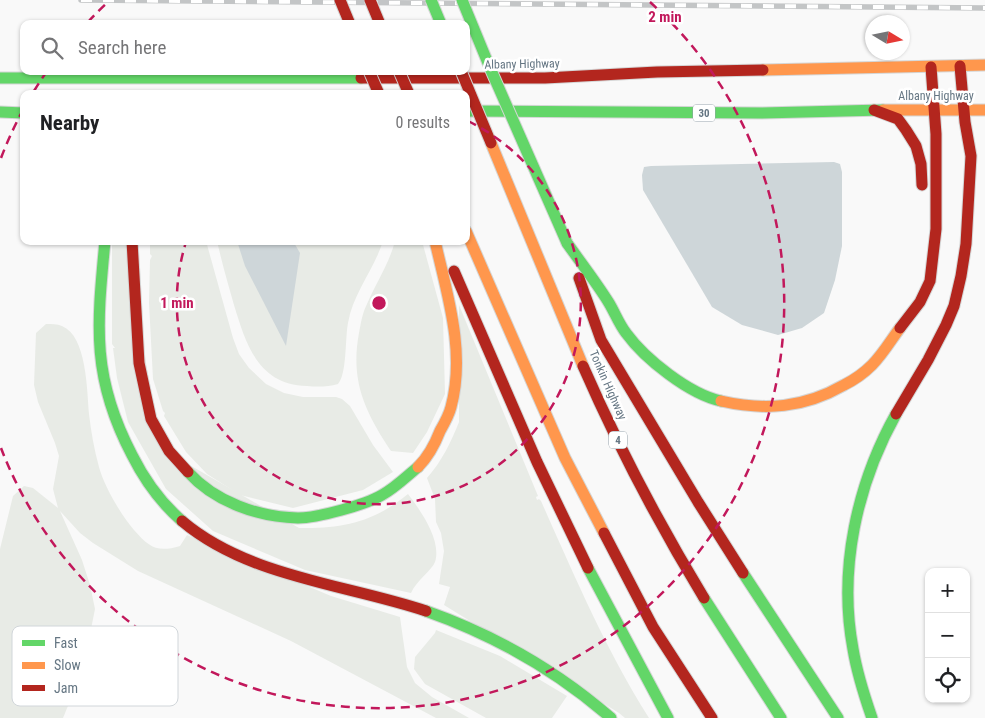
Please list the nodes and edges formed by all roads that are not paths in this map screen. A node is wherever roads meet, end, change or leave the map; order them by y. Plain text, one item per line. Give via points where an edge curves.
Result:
1 (340, 0) edge
2 (370, 0) edge
3 (431, 0) edge
4 (462, 0) edge
5 (348, 20) edge
6 (378, 20) edge
7 (439, 20) edge
8 (985, 64) edge
9 (960, 66) junction
10 (931, 67) junction
11 (372, 75) edge
12 (401, 75) edge
13 (463, 75) edge
14 (0, 78) edge
15 (377, 90) edge
16 (406, 90) edge
17 (469, 90) edge
18 (470, 93) edge
19 (935, 109) junction
20 (964, 109) junction
21 (873, 110) junction
22 (985, 110) edge
23 (470, 111) edge
24 (0, 112) edge
25 (20, 113) edge
26 (984, 151) dead end
27 (923, 201) dead end
28 (968, 203) junction
29 (470, 240) edge
30 (567, 243) junction
31 (105, 245) edge
32 (133, 245) edge
33 (436, 245) edge
34 (443, 245) edge
35 (92, 262) dead end
36 (915, 286) dead end
37 (99, 315) junction
38 (905, 321) junction
39 (611, 718) edge
40 (668, 718) edge
41 (712, 718) edge
42 (781, 718) edge
43 (838, 718) edge
44 (872, 718) edge

1 - 5 highway, bridge
2 - 6 highway, bridge
3 - 7 highway, bridge
4 - 30 highway, bridge
8 - 9 highway, Albany Highway
9 - 10 highway, Albany Highway
9 - 20 highway
10 - 14 highway, Albany Highway via 657,72 545,78 102,82
10 - 19 highway
11 - 15 highway, bridge
12 - 16 highway, bridge
13 - 17 highway, Tonkin Highway / 4, bridge
18 - 42 highway, Tonkin Highway / 4, bridge via 610,425 651,506
19 - 20 highway, Albany Highway / 30
19 - 21 highway, Albany Highway / 30
19 - 38 highway via 936,229 930,281 920,302
20 - 22 highway, Albany Highway / 30
20 - 28 highway via 971,154
21 - 23 highway, Albany Highway / 30 via 762,113
21 - 27 highway via 898,119 916,146 921,164
24 - 25 highway
26 - 28 highway
28 - 44 highway via 959,288 932,356 888,428 872,462 852,542 848,604 853,649
29 - 41 highway via 565,458 653,627
30 - 38 highway via 626,333 654,362 680,382 713,399 768,407 808,402 855,380 872,365
30 - 43 highway via 601,340 698,502
31 - 37 highway
32 - 33 highway via 139,363 151,419 169,451 198,483 223,499 254,512 299,518 356,506 383,495 420,465 435,443 451,409 457,359
34 - 40 highway via 537,462 598,588
35 - 37 highway
36 - 38 highway
37 - 39 highway via 104,387 118,429 147,483 168,510 202,538 240,558 282,572 399,602 450,620 508,646 552,672

